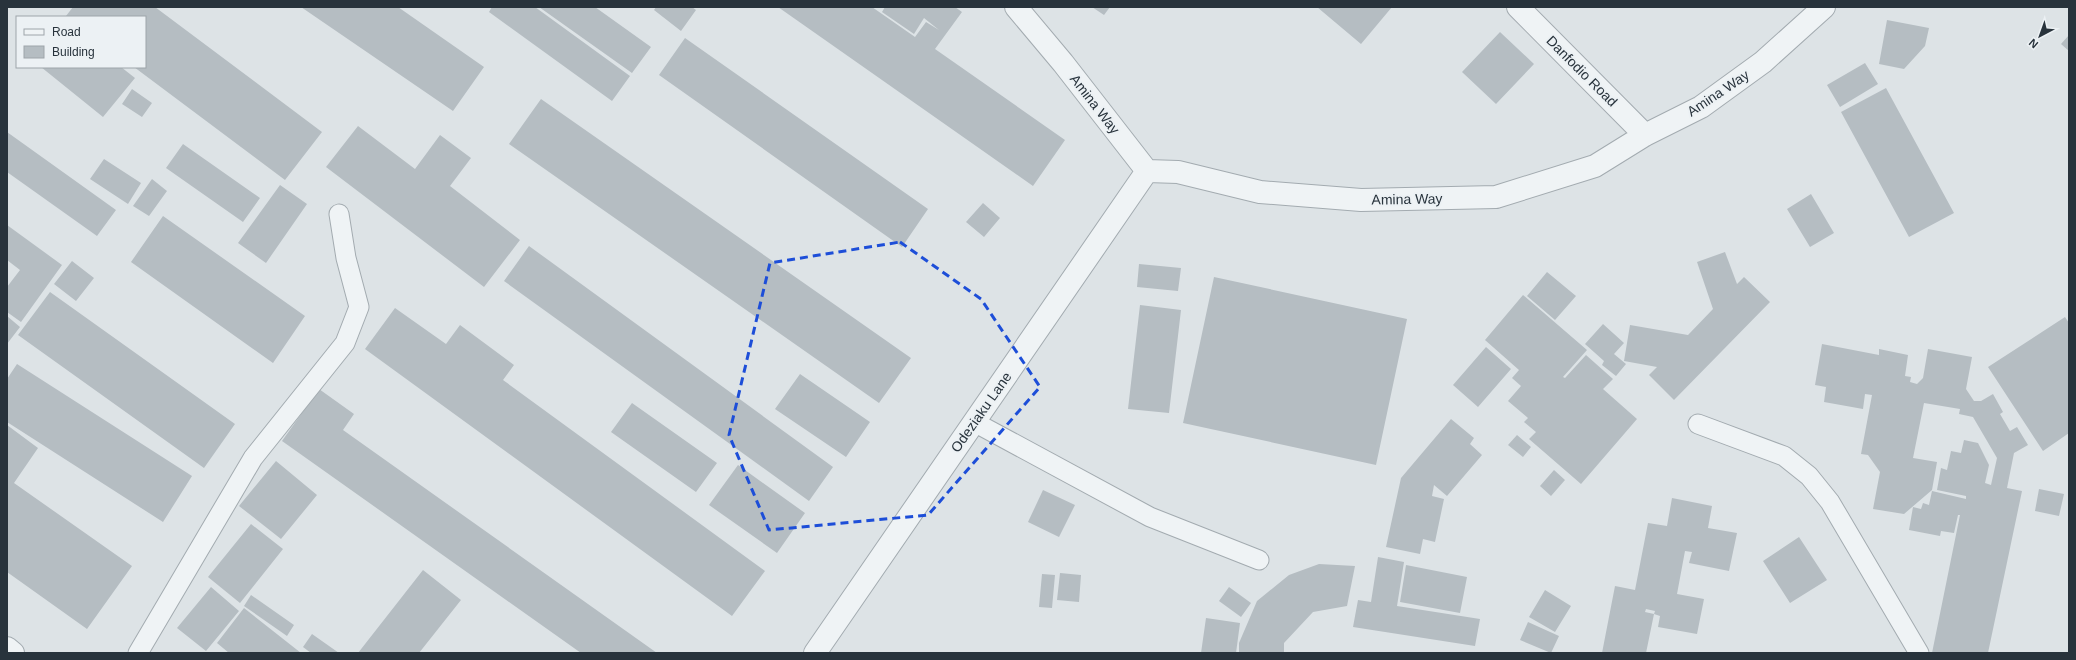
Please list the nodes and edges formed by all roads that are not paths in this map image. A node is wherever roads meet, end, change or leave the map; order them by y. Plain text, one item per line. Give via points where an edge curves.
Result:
1 (1016, 7) edge
2 (1518, 7) edge
3 (1824, 7) edge
4 (1646, 135) junction
5 (1147, 172) junction
6 (339, 214) dead end
7 (974, 422) junction
8 (1698, 424) dead end
9 (1259, 560) dead end
10 (7, 648) edge
11 (13, 653) edge
12 (138, 653) edge
13 (815, 653) edge
14 (1919, 653) edge

1 - 5 street, Amina Way via 1063,62
2 - 4 street, Danfodio Road
3 - 4 street, Amina Way via 1756,67 1701,106
4 - 5 street, Amina Way via 1595,166 1496,197 1361,200 1260,192 1178,172
5 - 7 street, Odeziaku Lane
6 - 12 lane via 346,258 359,307 344,342 253,458
7 - 9 lane via 1150,518
7 - 13 street, Odeziaku Lane
8 - 14 lane via 1784,456 1809,476 1830,502
10 - 11 street

